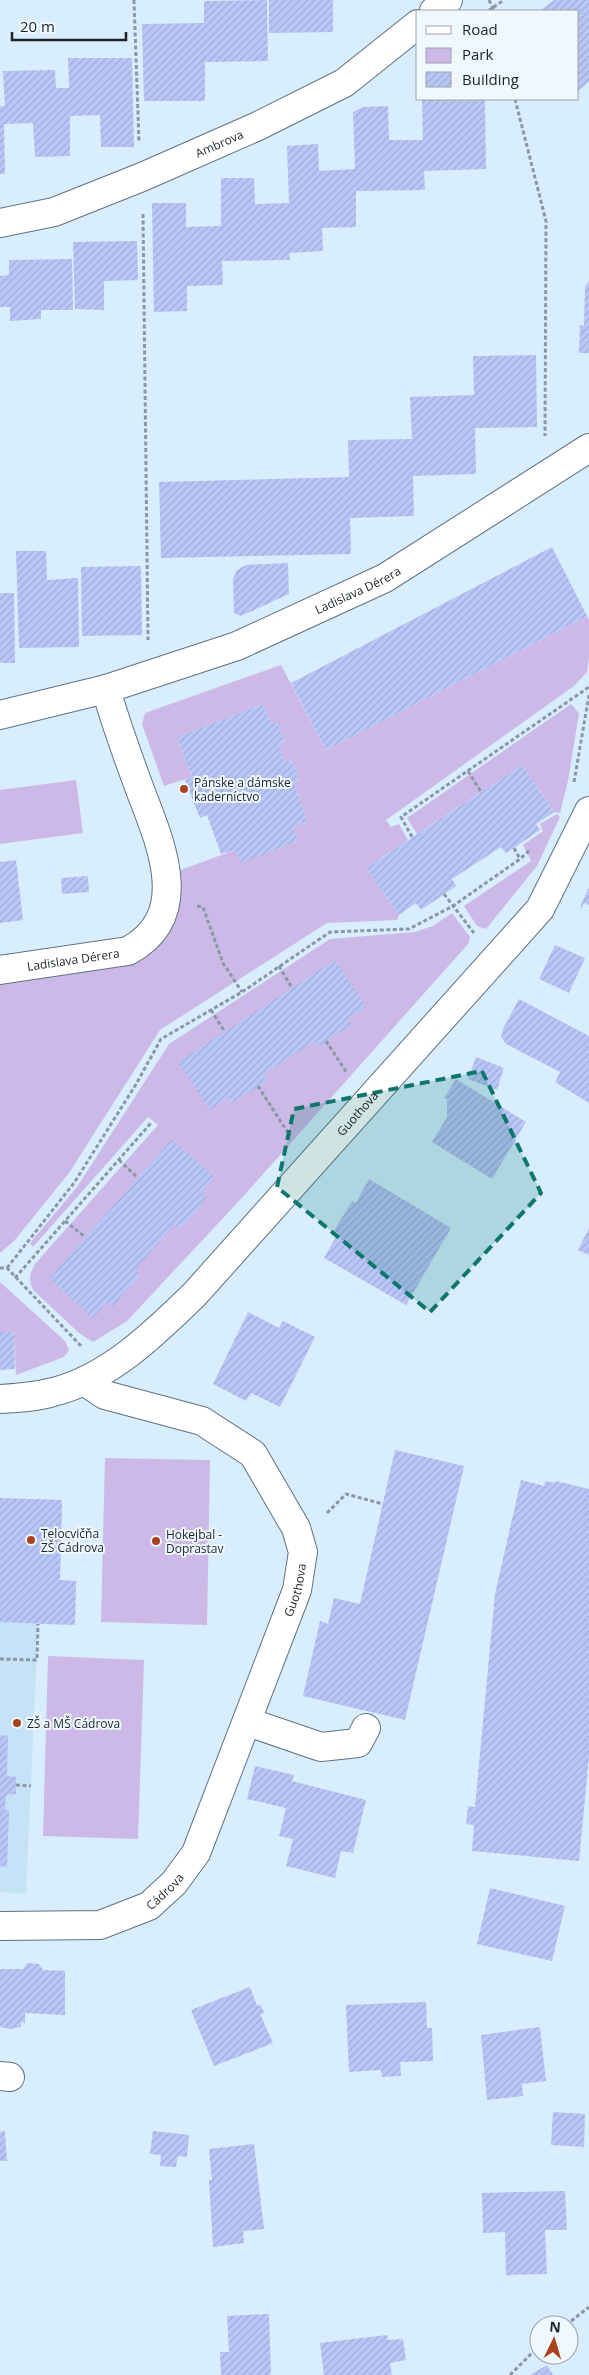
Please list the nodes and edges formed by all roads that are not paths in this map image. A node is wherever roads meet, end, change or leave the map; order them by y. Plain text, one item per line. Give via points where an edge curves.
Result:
1 (448, 0) edge
2 (435, 10) edge
3 (416, 26) edge
4 (0, 223) edge
5 (588, 453) edge
6 (106, 689) junction
7 (0, 715) edge
8 (589, 811) edge
9 (0, 970) edge
10 (84, 1381) junction
11 (0, 1399) edge
12 (366, 1728) dead end
13 (245, 1729) junction
14 (0, 1926) edge

1 - 2 street
3 - 4 street, Ambrova via 344,83 258,126 54,212
5 - 6 street, Ladislava Dérera via 385,578 237,646
6 - 7 street, Ladislava Dérera
6 - 9 street, Ladislava Dérera via 164,855 167,883 158,925 141,944 128,950
8 - 10 street, Guothova via 540,909 502,952 194,1295 137,1346
10 - 11 street, Guothova via 54,1392
10 - 13 street, Guothova via 105,1395 202,1421 253,1454 296,1528 302,1552 298,1590
12 - 13 street via 358,1743 320,1747
13 - 14 street, Cádrova via 196,1853 174,1883 149,1906 100,1925

